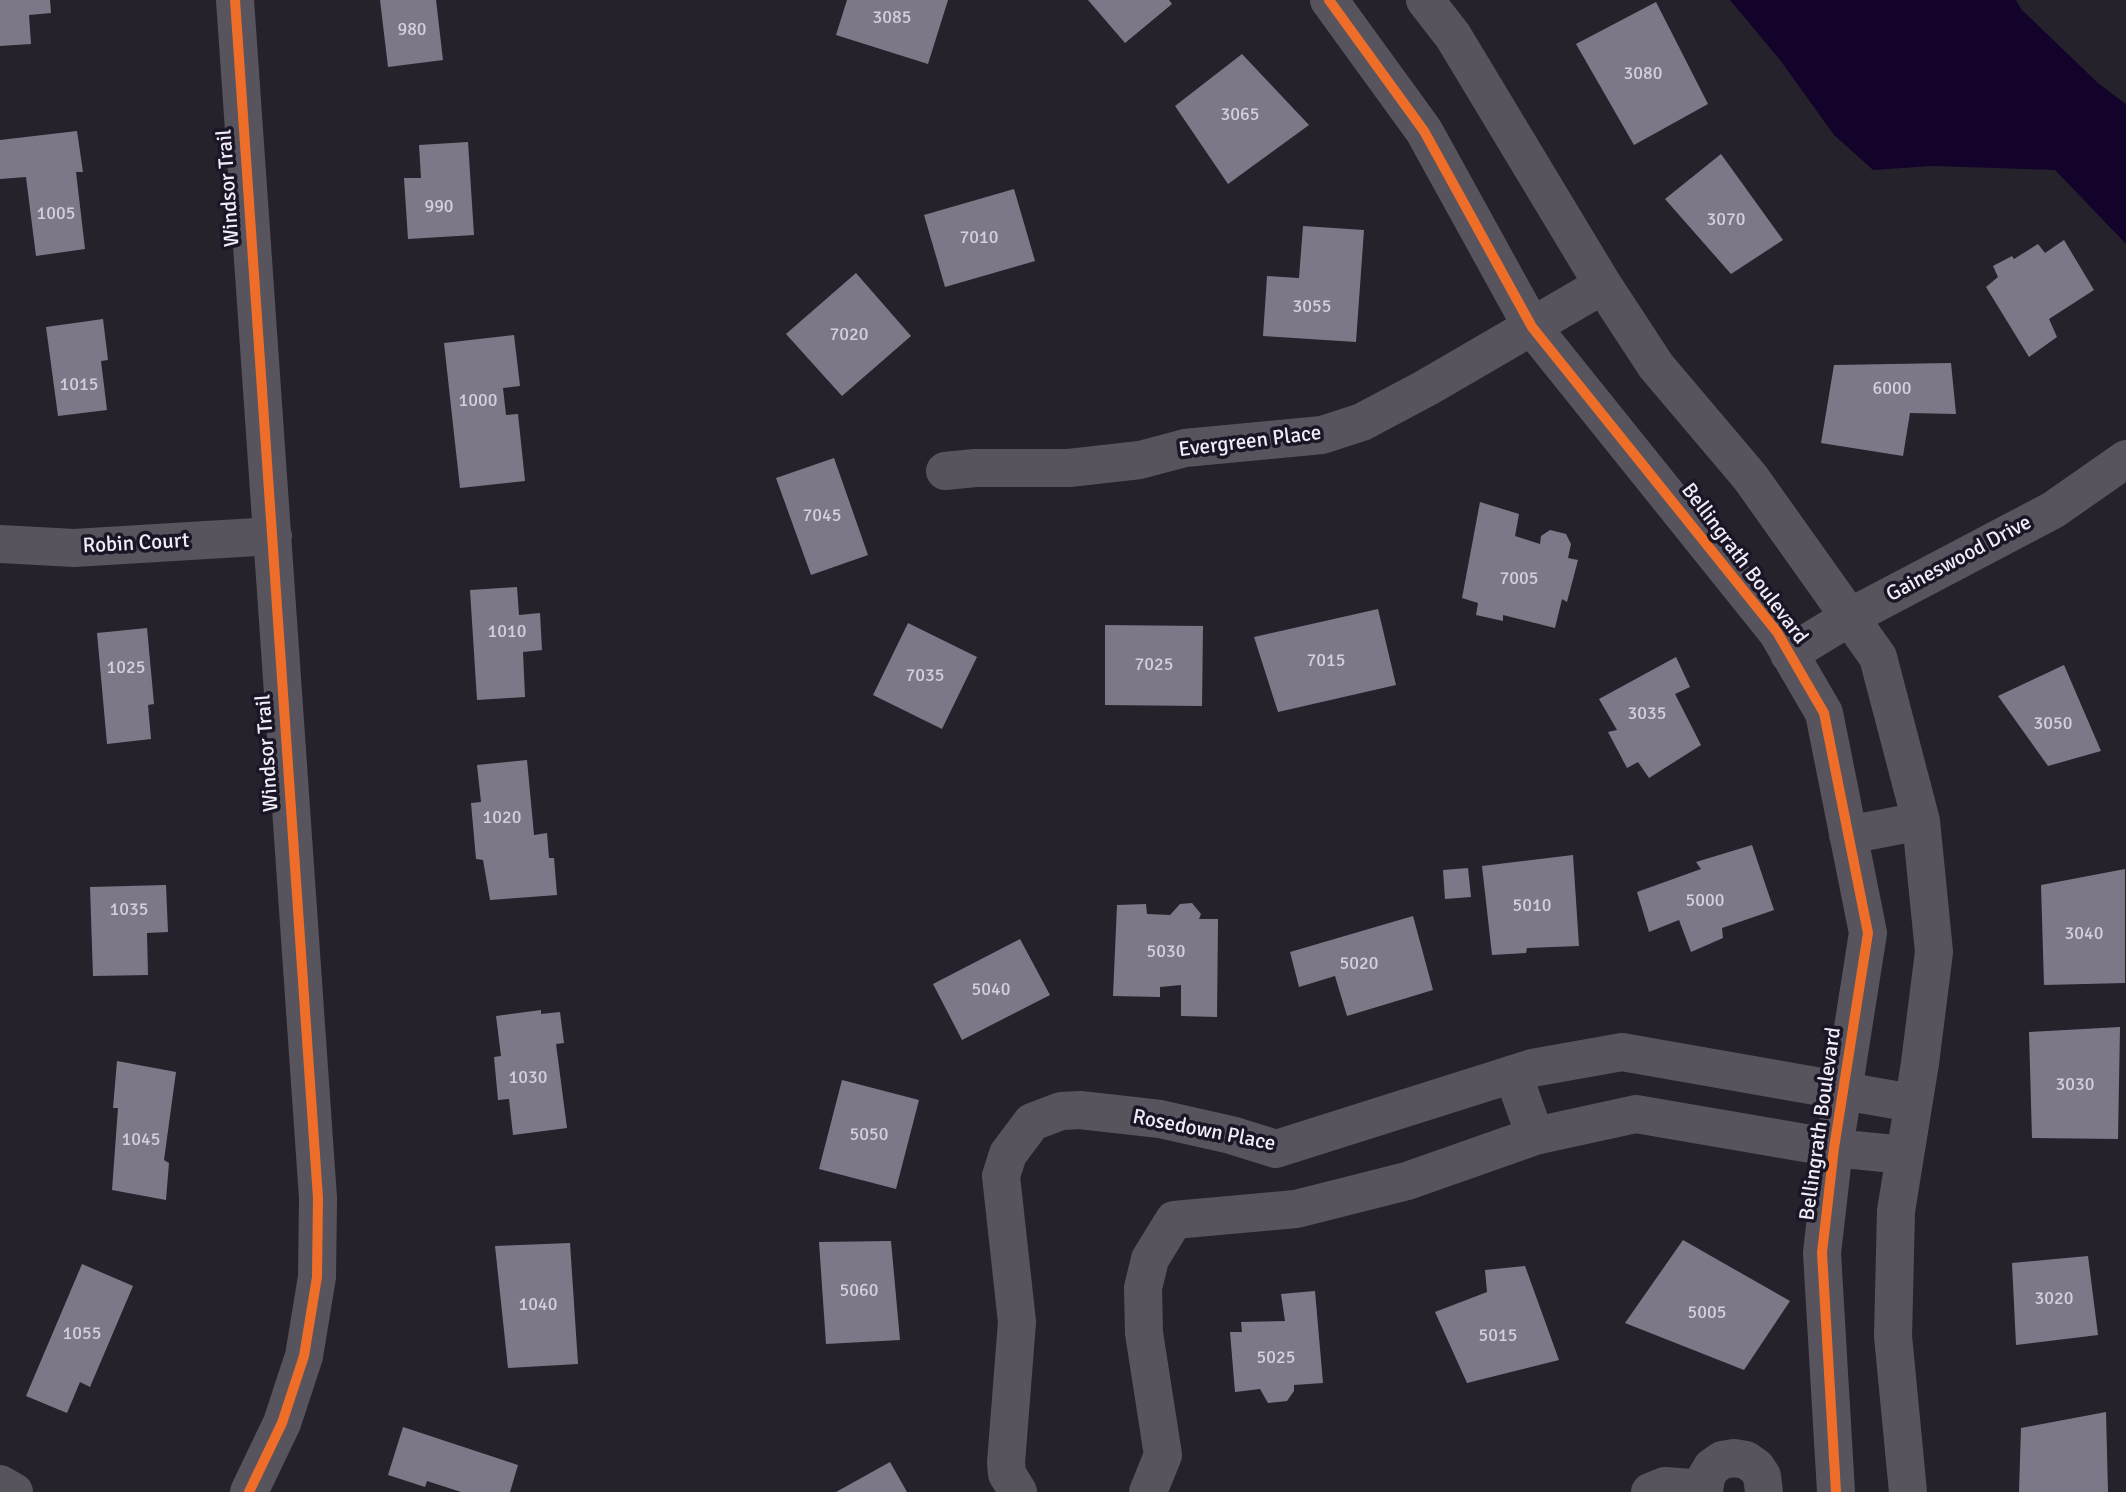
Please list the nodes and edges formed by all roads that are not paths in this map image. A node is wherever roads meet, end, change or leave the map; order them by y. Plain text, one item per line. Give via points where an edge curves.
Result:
1 (235, 0) edge
2 (1328, 0) edge
3 (1424, 0) edge
4 (1603, 285) junction
5 (1532, 327) junction
6 (2126, 459) edge
7 (945, 471) dead end
8 (273, 536) junction
9 (0, 544) edge
10 (1849, 618) junction
11 (1789, 654) junction
12 (1921, 821) junction
13 (1848, 835) junction
14 (1513, 1074) junction
15 (1845, 1091) junction
16 (1912, 1103) junction
17 (1535, 1136) junction
18 (1834, 1147) junction
19 (1904, 1155) junction
20 (0, 1485) edge
21 (1704, 1490) edge
22 (14, 1492) edge
23 (249, 1492) edge
24 (1018, 1492) edge
25 (1148, 1492) edge
26 (1650, 1492) edge
27 (1764, 1492) edge
28 (1836, 1492) edge
29 (1908, 1492) edge

1 - 8 street, Windsor Trail
2 - 5 street, Bellingrath Boulevard via 1424,131
3 - 4 street via 1453,36
4 - 5 street, Evergreen Place
4 - 10 street via 1656,366 1750,477
5 - 7 street, Evergreen Place via 1362,422 1322,435 1185,448 1140,460 1069,468
5 - 11 street, Bellingrath Boulevard via 1777,632
6 - 10 street, Gaineswood Drive via 2053,510
8 - 9 street, Robin Court via 74,548
8 - 23 street, Windsor Trail via 318,1198 317,1277 300,1367 282,1423
10 - 11 street, Gaineswood Drive
10 - 12 street via 1878,657
11 - 13 street, Bellingrath Boulevard via 1824,713
12 - 13 street
12 - 16 street via 1934,952
13 - 15 street, Bellingrath Boulevard via 1868,933
14 - 15 street, Rosedown Place via 1622,1052
14 - 17 street
14 - 24 street, Rosedown Place via 1276,1149 1160,1119 1080,1110 1061,1111 1032,1122 1012,1146 1001,1176 1017,1322 1006,1463
15 - 16 street, Rosedown Place
15 - 18 street, Bellingrath Boulevard
16 - 19 street
17 - 18 street via 1636,1114
17 - 25 street via 1408,1181 1296,1209 1174,1220 1150,1259 1143,1288 1144,1333 1163,1455
18 - 19 street
18 - 28 street, Bellingrath Boulevard via 1822,1252
19 - 29 street via 1896,1211 1893,1336
20 - 22 street
21 - 26 street via 1665,1486
21 - 27 street via 1712,1467 1734,1458 1756,1467

